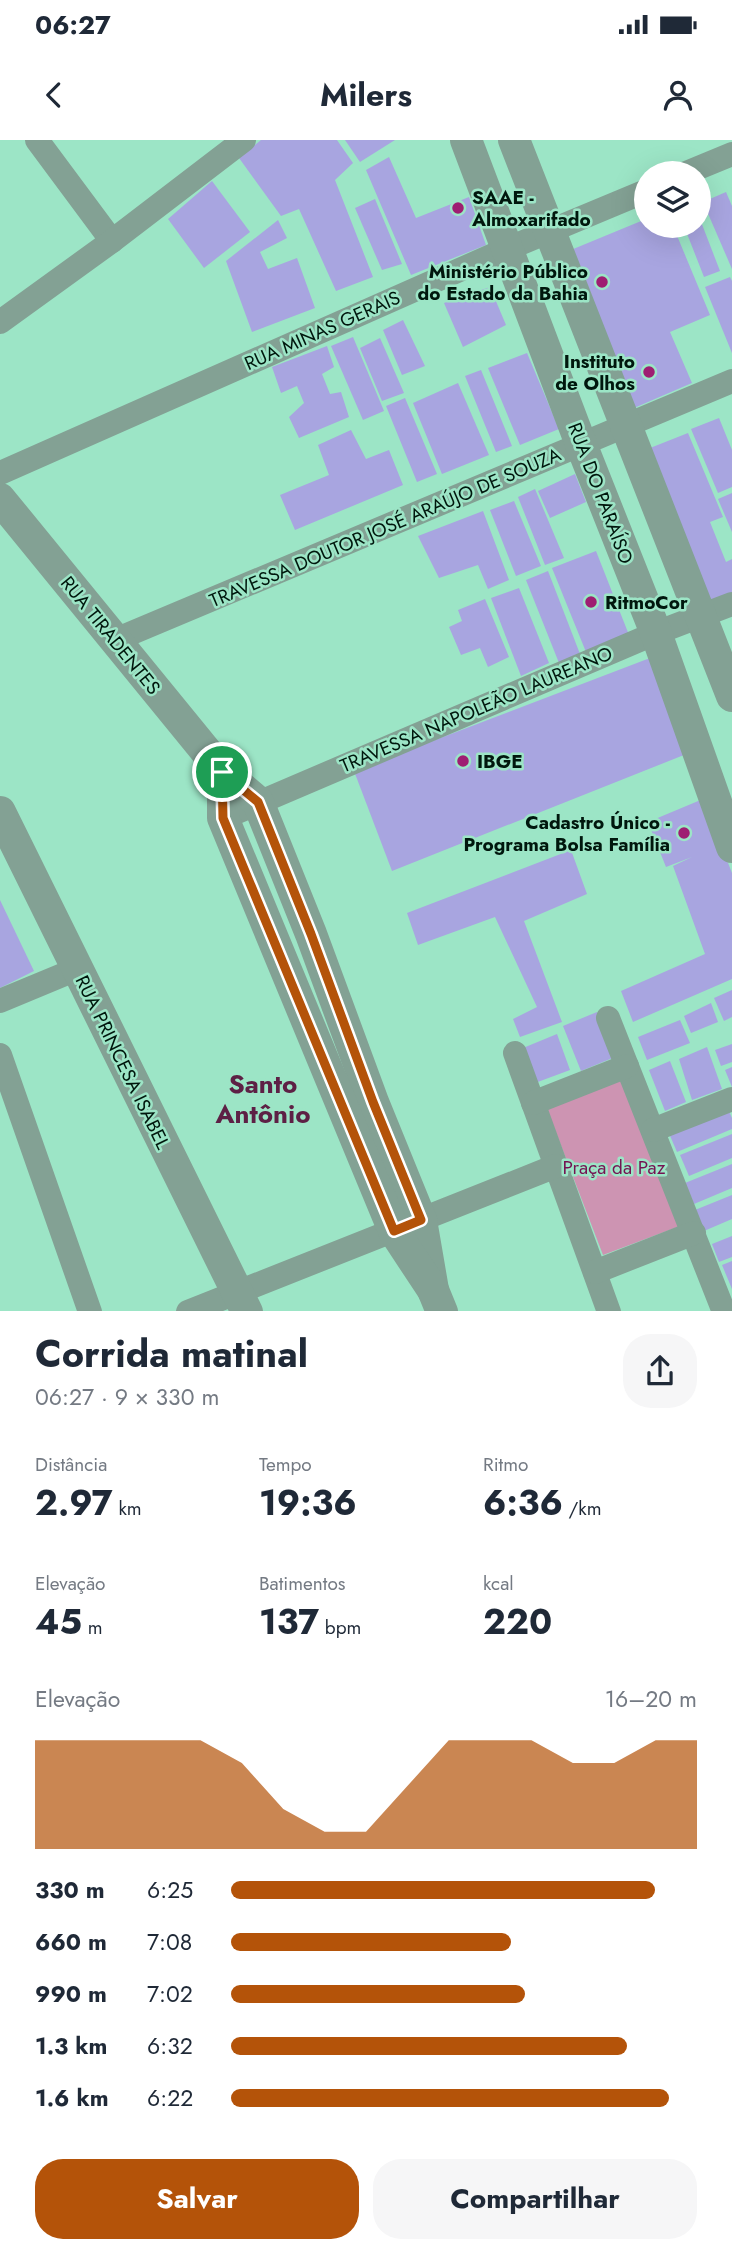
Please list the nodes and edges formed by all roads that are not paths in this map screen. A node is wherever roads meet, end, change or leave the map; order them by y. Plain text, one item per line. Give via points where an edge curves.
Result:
1 (37, 140) edge
2 (244, 140) edge
3 (466, 140) edge
4 (514, 140) edge
5 (732, 154) edge
6 (711, 163) edge
7 (634, 196) edge
8 (549, 233) junction
9 (111, 241) junction
10 (507, 249) junction
11 (0, 322) edge
12 (732, 381) edge
13 (627, 426) junction
14 (581, 444) junction
15 (0, 473) edge
16 (0, 499) edge
17 (732, 604) edge
18 (702, 616) junction
19 (656, 634) junction
20 (115, 640) junction
21 (732, 696) edge
22 (222, 772) junction
23 (258, 802) junction
24 (0, 813) edge
25 (223, 818) junction
26 (732, 847) edge
27 (77, 969) junction
28 (0, 1001) edge
29 (608, 1018) dead end
30 (515, 1053) dead end
31 (0, 1055) edge
32 (627, 1066) junction
33 (732, 1099) edge
34 (533, 1103) junction
35 (653, 1130) junction
36 (556, 1166) junction
37 (408, 1225) junction
38 (694, 1233) junction
39 (595, 1272) junction
40 (438, 1301) edge
41 (242, 1302) edge
42 (90, 1311) edge
43 (188, 1311) edge
44 (609, 1311) edge
45 (724, 1311) edge

1 - 9 street
2 - 9 street
3 - 10 street, RUA DO PARAÍSO
4 - 8 street
5 - 6 street
7 - 8 street, RUA MINAS GERAIS
8 - 10 street, RUA MINAS GERAIS
8 - 13 street
9 - 11 street
10 - 14 street, RUA DO PARAÍSO
10 - 15 street, RUA MINAS GERAIS
12 - 13 street, TRAVESSA DOUTOR JOSÉ ARAÚJO DE SOUZA
13 - 14 street, TRAVESSA DOUTOR JOSÉ ARAÚJO DE SOUZA
13 - 18 street
14 - 19 street, RUA DO PARAÍSO
14 - 20 street, TRAVESSA DOUTOR JOSÉ ARAÚJO DE SOUZA
16 - 20 street, RUA TIRADENTES
17 - 18 street, TRAVESSA NAPOLEÃO LAUREANO
18 - 19 street, TRAVESSA NAPOLEÃO LAUREANO
18 - 21 street
19 - 23 street, TRAVESSA NAPOLEÃO LAUREANO
19 - 26 street, RUA DO PARAÍSO
20 - 22 street, RUA TIRADENTES
22 - 23 street, RUA TIRADENTES
22 - 25 street, RUA TIRADENTES
23 - 25 street, TRAVESSA NAPOLEÃO LAUREANO
23 - 37 street, RUA TIRADENTES via 373,1102
24 - 27 street, RUA PRINCESA ISABEL
25 - 37 street, RUA TIRADENTES
27 - 28 street
27 - 41 street, RUA PRINCESA ISABEL
29 - 32 street
30 - 34 street
31 - 42 street
32 - 34 street
32 - 35 street
33 - 35 street
34 - 36 street
35 - 38 street
36 - 37 street
36 - 39 street
37 - 40 street, RUA TIRADENTES
37 - 41 street
38 - 39 street
38 - 45 street
39 - 44 street
41 - 43 street

